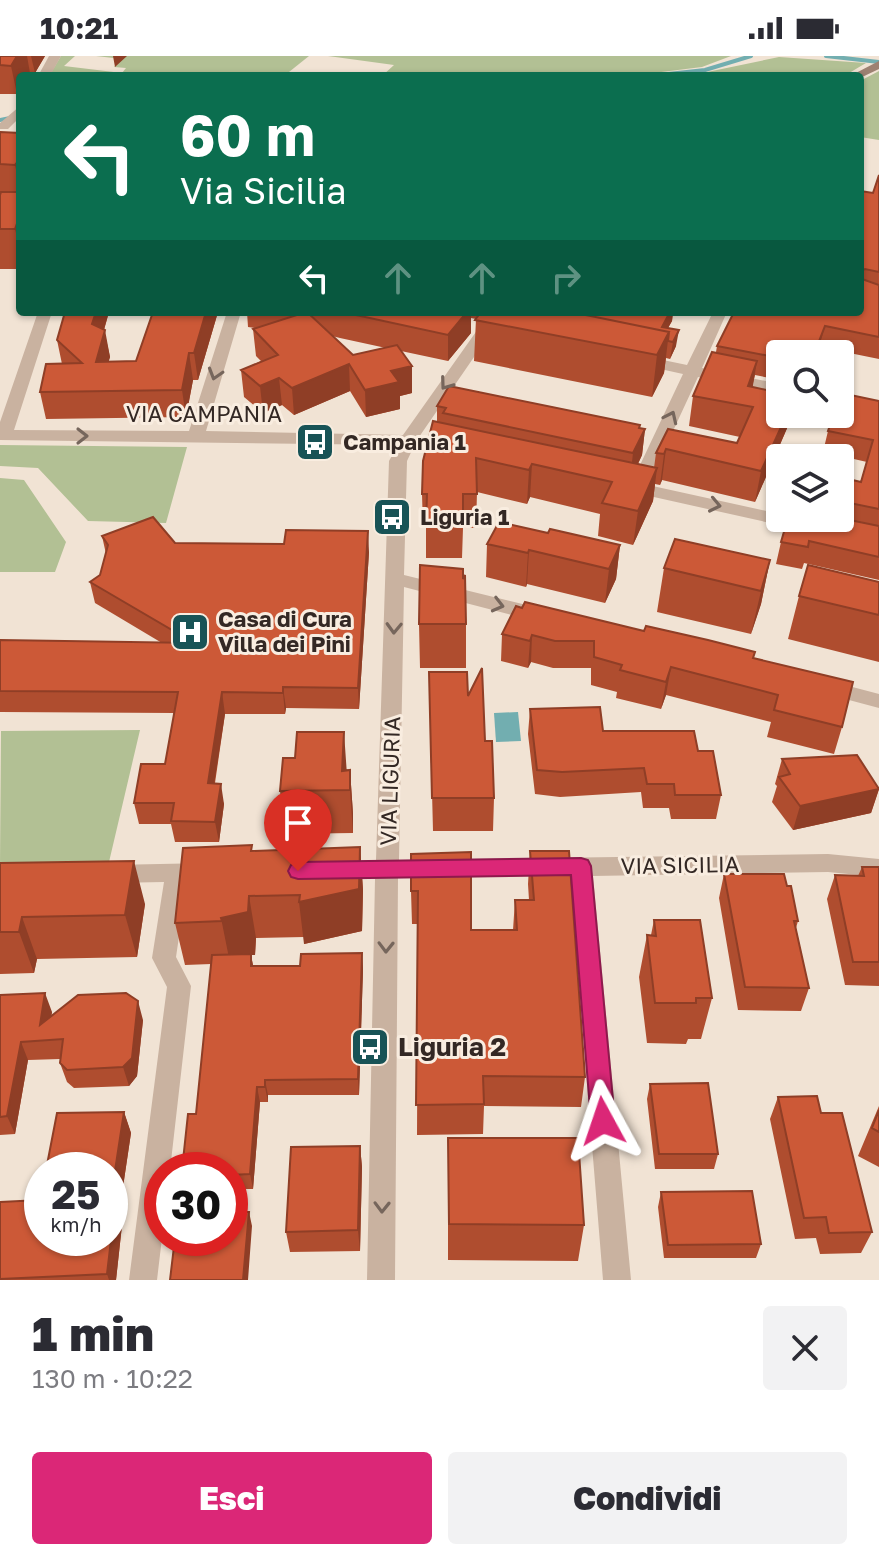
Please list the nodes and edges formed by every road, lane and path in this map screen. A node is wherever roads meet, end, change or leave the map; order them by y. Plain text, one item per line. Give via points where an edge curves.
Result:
1 (44, 316) edge
2 (233, 316) edge
3 (493, 316) edge
4 (718, 316) edge
5 (479, 327) junction
6 (510, 334) edge
7 (616, 356) edge
8 (693, 371) junction
9 (766, 386) edge
10 (2, 435) edge
11 (196, 436) junction
12 (407, 440) junction
13 (469, 451) edge
14 (608, 481) edge
15 (638, 488) junction
16 (766, 516) edge
17 (396, 579) junction
18 (562, 621) edge
19 (803, 682) edge
20 (879, 701) edge
21 (581, 866) junction
22 (879, 868) edge
23 (387, 869) junction
24 (313, 871) edge
25 (237, 872) edge
26 (177, 873) junction
27 (90, 874) edge
28 (143, 1280) edge
29 (381, 1280) edge
30 (617, 1280) edge

1 - 10 street
2 -> 11 street
3 - 5 street, VIA LIGURIA
4 - 8 street
5 - 6 street
5 -> 12 street, VIA LIGURIA
7 - 8 street
8 - 9 street
15 -> 8 street
10 -> 11 street, VIA CAMPANIA
11 - 12 street, VIA CAMPANIA
12 - 13 street, VIA CAMPANIA
12 - 17 street, VIA LIGURIA via 398,461
14 - 15 street
15 -> 16 street
17 -> 18 street
17 -> 23 street, VIA LIGURIA
19 - 20 street
21 - 22 street, VIA SICILIA via 828,863
21 - 23 street, VIA SICILIA
21 - 30 street
23 - 24 street, VIA SICILIA
23 -> 29 street, VIA LIGURIA
25 - 26 street
26 - 27 street
26 - 28 street via 164,958 179,986

